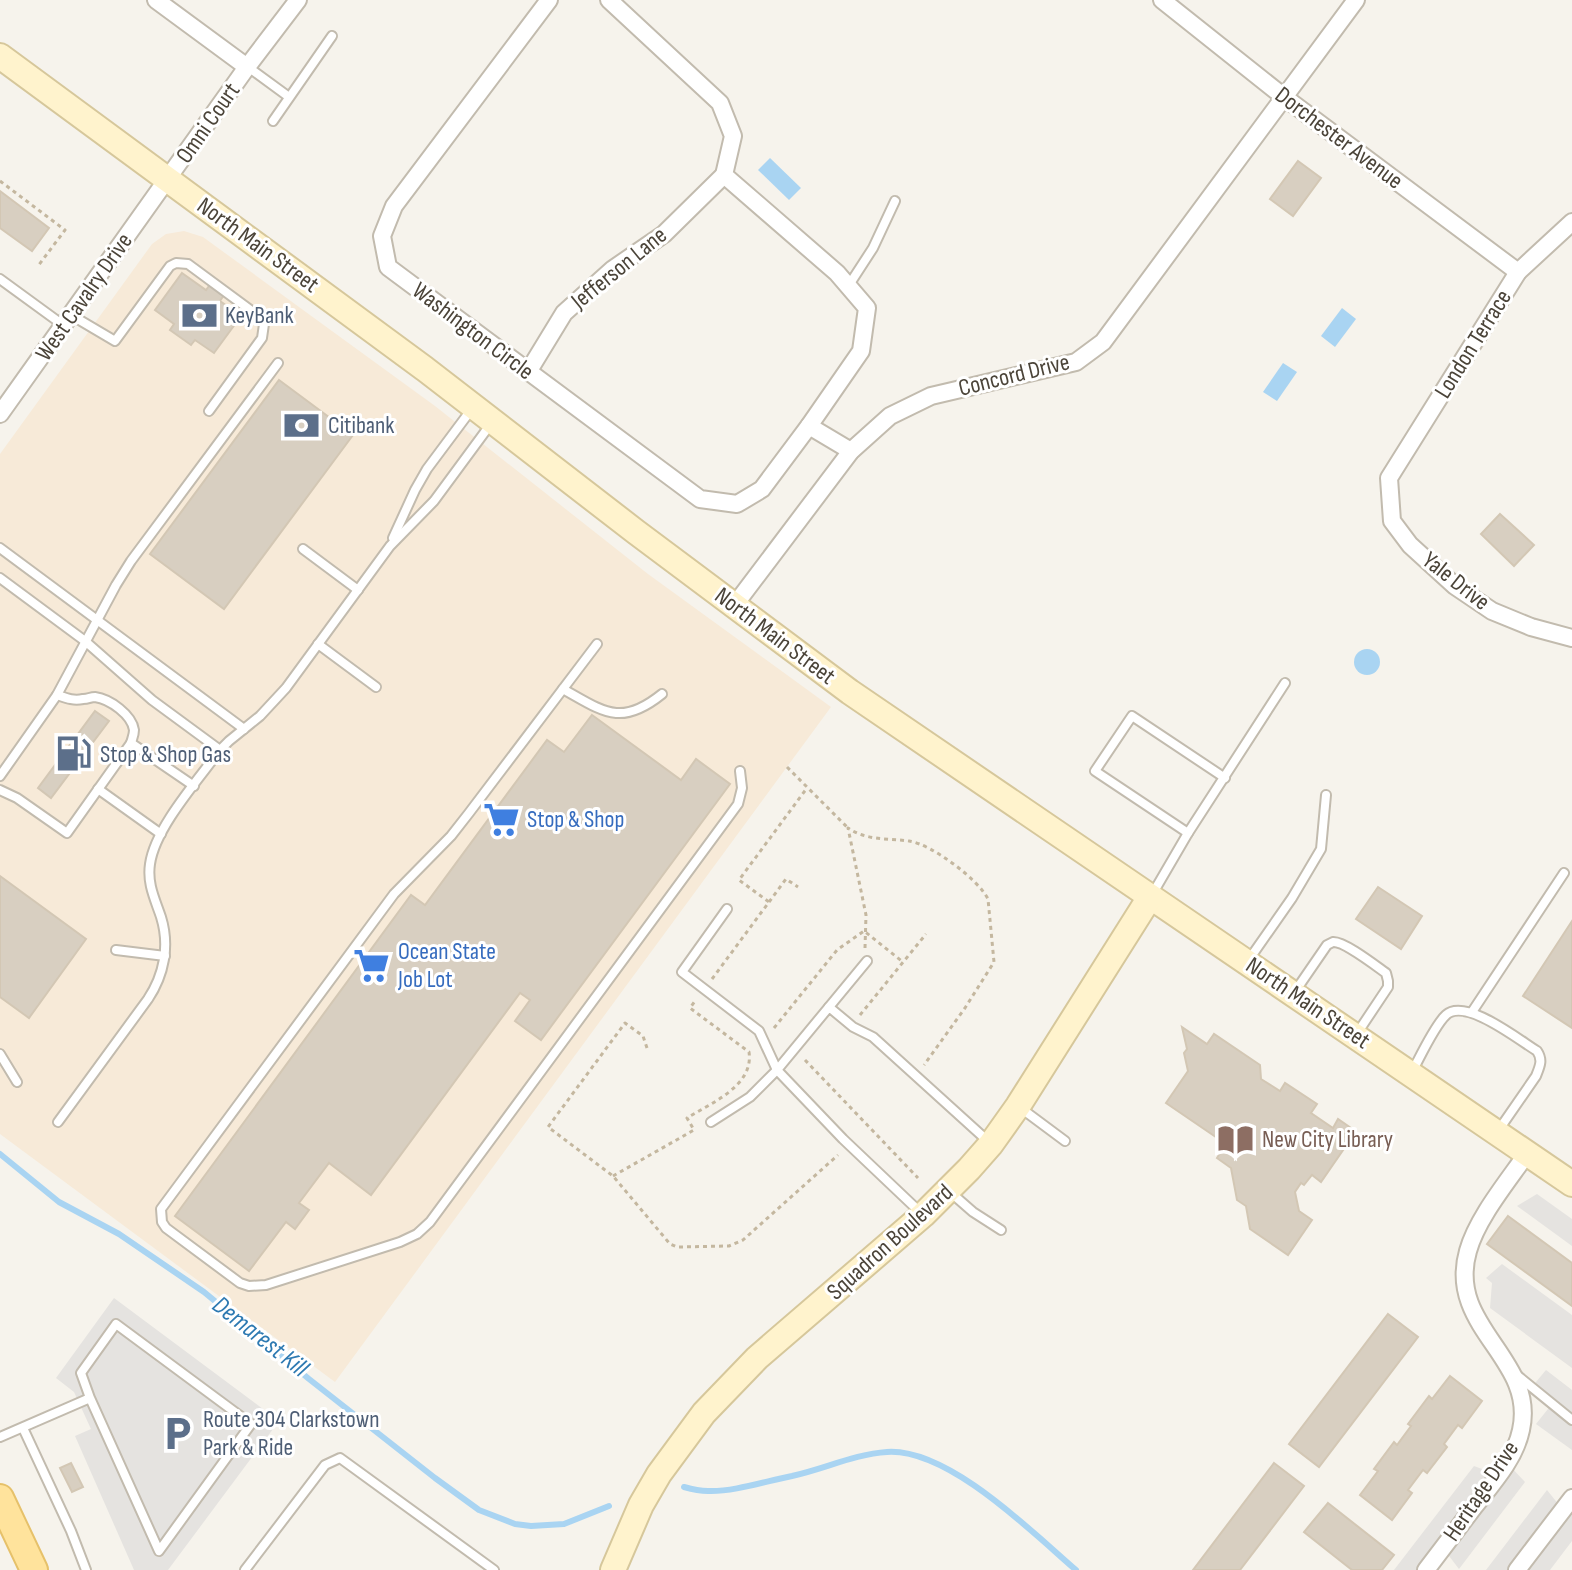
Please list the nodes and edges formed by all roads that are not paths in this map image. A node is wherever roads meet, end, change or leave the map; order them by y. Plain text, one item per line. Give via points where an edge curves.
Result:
1 (156, 0) edge
2 (298, 0) edge
3 (549, 0) edge
4 (609, 0) edge
5 (1162, 0) edge
6 (1356, 0) edge
7 (332, 36) dead end
8 (0, 56) edge
9 (247, 67) junction
10 (289, 97) junction
11 (1284, 97) junction
12 (273, 121) dead end
13 (724, 175) junction
14 (168, 180) junction
15 (895, 201) dead end
16 (1572, 222) edge
17 (1518, 272) junction
18 (0, 279) edge
19 (848, 286) junction
20 (68, 320) junction
21 (278, 363) dead end
22 (528, 372) junction
23 (209, 411) dead end
24 (0, 414) edge
25 (483, 414) junction
26 (809, 426) junction
27 (851, 451) junction
28 (1389, 478) joint
29 (390, 546) junction
30 (0, 548) edge
31 (303, 549) dead end
32 (0, 578) edge
33 (358, 590) junction
34 (734, 606) junction
35 (97, 619) junction
36 (1572, 638) edge
37 (85, 641) junction
38 (318, 644) junction
39 (597, 644) dead end
40 (1285, 683) dead end
41 (376, 687) dead end
42 (563, 689) junction
43 (662, 694) dead end
44 (57, 695) junction
45 (244, 729) junction
46 (131, 743) junction
47 (220, 750) junction
48 (740, 771) dead end
49 (0, 776) edge
50 (1225, 778) junction
51 (194, 786) junction
52 (98, 789) junction
53 (0, 790) edge
54 (1326, 795) dead end
55 (1188, 833) junction
56 (161, 834) junction
57 (1564, 873) dead end
58 (1150, 897) junction
59 (727, 909) dead end
60 (116, 950) dead end
61 (165, 956) junction
62 (866, 956) road end
63 (1247, 962) junction
64 (1294, 994) junction
65 (829, 1007) junction
66 (1472, 1012) junction
67 (1356, 1035) junction
68 (0, 1054) edge
69 (777, 1070) junction
70 (1411, 1073) junction
71 (17, 1082) dead end
72 (1018, 1106) junction
73 (58, 1122) dead end
74 (711, 1122) dead end
75 (1497, 1131) junction
76 (1065, 1141) dead end
77 (991, 1144) junction
78 (1528, 1152) junction
79 (1572, 1184) edge
80 (948, 1190) junction
81 (923, 1215) junction
82 (1001, 1230) dead end
83 (1505, 1360) junction
84 (90, 1398) junction
85 (1572, 1420) edge
86 (23, 1428) junction
87 (0, 1437) edge
88 (0, 1498) edge
89 (1572, 1498) edge
90 (34, 1570) edge
91 (86, 1570) edge
92 (245, 1570) edge
93 (494, 1570) edge
94 (613, 1570) edge
95 (1426, 1570) edge
96 (1517, 1570) edge

1 - 9 street, Omni Court
2 - 9 street, Omni Court
3 - 22 street, Washington Circle via 394,206 382,236 388,267
4 - 13 street via 720,103 733,136
5 - 11 street, Dorchester Avenue
6 - 11 street, Concord Drive
7 - 10 lane
8 - 14 street, North Main Street
9 - 10 lane
9 - 14 street, Omni Court
10 - 12 lane
11 - 17 street, Dorchester Avenue
11 - 27 street, Concord Drive via 1103,342 1076,362 931,396 890,416
13 - 19 street, Washington Circle
13 - 22 street, Jefferson Lane via 664,234 613,269 564,313
14 - 20 street, West Cavalry Drive
14 - 25 street, North Main Street
15 - 19 lane
16 - 17 street, London Terrace
17 - 28 street, London Terrace
18 - 20 lane
19 - 26 street, Washington Circle via 867,308 861,351
20 - 23 lane via 115,341 170,266 188,264 264,324 262,338
20 - 24 street, West Cavalry Drive
21 - 35 lane via 131,561
22 - 26 street, Washington Circle via 700,499 737,504 762,489
25 - 29 lane via 434,501
25 - 29 lane via 427,469
25 - 34 street, North Main Street
26 - 27 street
27 - 34 street, Concord Drive
28 - 36 street, Yale Drive via 1392,521 1455,586 1492,611
29 - 33 lane
30 - 35 lane
31 - 33 lane
32 - 37 lane
33 - 38 lane
34 - 58 street, North Main Street
35 - 37 lane
35 - 45 lane
37 - 44 lane
37 - 47 lane
38 - 41 lane
38 - 45 lane via 272,704
39 - 42 lane
40 - 50 lane
42 - 43 lane via 613,714 638,711
42 - 48 lane via 451,836 394,894 161,1209 166,1228 240,1283 266,1285 400,1242 430,1222 738,804
44 - 46 lane via 105,700 130,721
44 - 49 lane
45 - 47 lane
46 - 51 lane
46 - 52 lane
47 - 51 lane
50 - 55 lane
50 - 55 lane via 1132,716 1095,771
51 - 56 lane
52 - 53 lane via 67,833
52 - 56 lane
54 - 63 lane via 1321,849
55 - 58 lane
56 - 61 lane via 149,878 165,932
57 - 66 lane
58 - 63 street, North Main Street
58 - 72 street, Squadron Boulevard
59 - 69 lane via 682,972 759,1031
60 - 61 lane
61 - 73 lane via 153,991
62 - 65 lane
63 - 64 street, North Main Street
64 - 67 street, North Main Street
64 - 67 lane via 1327,945 1337,942 1386,973 1388,987
65 - 69 lane
65 - 77 lane via 873,1037
66 - 70 lane via 1455,1009 1443,1017
66 - 75 lane via 1541,1058 1536,1076
67 - 70 street, North Main Street
68 - 71 lane
69 - 74 lane via 750,1097
69 - 81 lane
70 - 75 street, North Main Street
72 - 76 lane
72 - 77 street, Squadron Boulevard
75 - 78 street, North Main Street
77 - 80 street, Squadron Boulevard
78 - 79 street, North Main Street
78 - 83 street, Heritage Drive via 1474,1232 1465,1263 1472,1311
80 - 81 street, Squadron Boulevard
80 - 82 lane
81 - 94 street, Squadron Boulevard via 757,1358 704,1413 659,1474
83 - 85 lane
83 - 95 street, Heritage Drive via 1520,1392 1519,1437 1499,1475
84 - 84 lane via 133,1495 159,1551 251,1424 116,1324 81,1373
84 - 86 lane
86 - 87 lane
86 - 91 lane
88 - 90 main road
89 - 96 street
92 - 93 lane via 325,1465 340,1458

